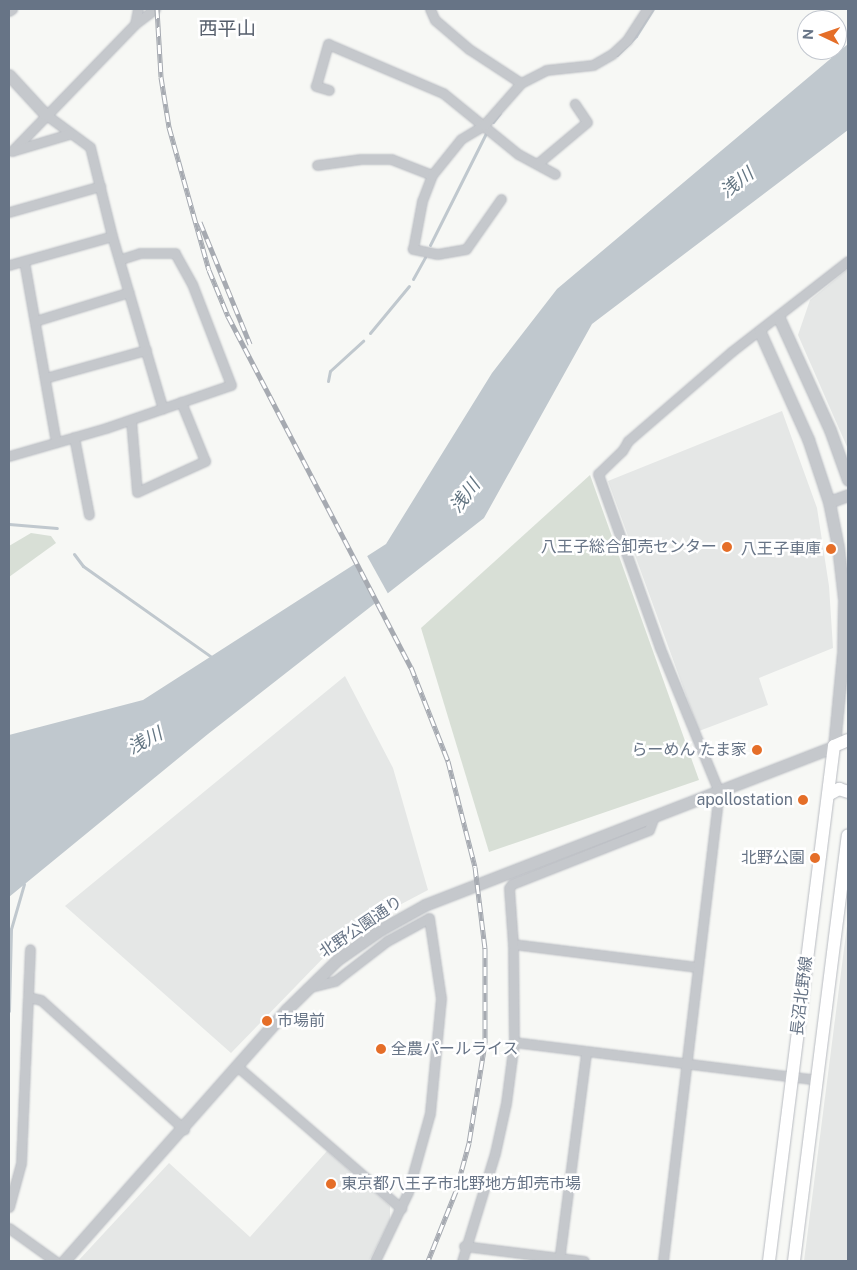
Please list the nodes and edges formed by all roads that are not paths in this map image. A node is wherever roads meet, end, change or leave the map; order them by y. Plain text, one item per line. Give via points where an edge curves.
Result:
1 (12, 9) edge
2 (138, 9) edge
3 (155, 9) edge
4 (430, 9) edge
5 (647, 9) edge
6 (9, 11) edge
7 (135, 24) junction
8 (11, 80) edge
9 (522, 83) junction
10 (329, 90) dead end
11 (575, 104) dead end
12 (45, 114) junction
13 (484, 126) junction
14 (69, 134) junction
15 (10, 152) edge
16 (537, 164) junction
17 (317, 165) dead end
18 (555, 174) dead end
19 (432, 175) junction
20 (100, 186) junction
21 (501, 199) dead end
22 (9, 212) edge
23 (112, 236) junction
24 (119, 260) junction
25 (24, 261) junction
26 (848, 261) edge
27 (9, 265) edge
28 (129, 292) junction
29 (779, 318) junction
30 (35, 321) junction
31 (760, 332) junction
32 (146, 350) junction
33 (44, 378) junction
34 (181, 402) junction
35 (163, 409) junction
36 (130, 420) junction
37 (74, 437) junction
38 (56, 442) junction
39 (9, 456) edge
40 (848, 480) edge
41 (848, 495) edge
42 (829, 502) junction
43 (89, 516) dead end
44 (846, 599) edge
45 (844, 687) edge
46 (848, 740) edge
47 (834, 746) junction
48 (719, 792) junction
49 (848, 792) edge
50 (828, 795) junction
51 (654, 816) junction
52 (848, 835) edge
53 (513, 944) junction
54 (30, 949) dead end
55 (697, 967) junction
56 (307, 988) junction
57 (28, 997) junction
58 (514, 1042) junction
59 (586, 1052) junction
60 (685, 1064) junction
61 (238, 1067) junction
62 (792, 1077) junction
63 (818, 1080) junction
64 (184, 1129) junction
65 (9, 1207) edge
66 (400, 1208) junction
67 (9, 1228) edge
68 (464, 1246) junction
69 (560, 1260) edge
70 (55, 1261) edge
71 (64, 1261) edge
72 (375, 1261) edge
73 (462, 1261) edge
74 (584, 1261) edge
75 (663, 1261) edge
76 (769, 1261) edge
77 (794, 1261) edge

1 - 6 street
2 - 7 street
3 - 7 street
4 - 9 street via 435,20 463,43
5 - 9 street via 612,54 593,65 546,70
7 - 12 street
8 - 12 street
9 - 13 street
10 - 13 street via 316,86 328,44 443,93
11 - 16 street via 587,122
12 - 14 street
12 - 15 street
13 - 16 street via 518,154
13 - 19 street via 461,140
14 - 15 street
14 - 20 street via 90,147
16 - 18 street
17 - 19 street via 361,158 391,159
19 - 21 street via 422,201 413,249 437,254 466,249
20 - 22 street
20 - 23 street
23 - 24 street
23 - 25 street
24 - 28 street
24 - 34 street via 140,253 176,253 192,284 231,385
25 - 27 street
25 - 30 street
26 - 29 street
28 - 30 street
28 - 32 street
29 - 31 street
29 - 40 street via 830,430
30 - 33 street
31 - 42 street via 808,439
31 - 48 street via 731,352 628,441 598,474 660,648
32 - 33 street
32 - 35 street
33 - 38 street
34 - 35 street
34 - 36 street via 205,461 138,492
35 - 36 street
36 - 37 street
37 - 38 street
37 - 43 street
38 - 39 street
41 - 42 street
42 - 44 street
44 - 45 street
45 - 47 street
46 - 47 main road
47 - 48 street, 北野公園通り
47 - 50 main road, 長沼北野線
48 - 51 street, 北野公園通り
48 - 55 street
49 - 50 main road via 839,789
50 - 62 main road, 長沼北野線
51 - 53 street via 649,830 512,884 509,888
51 - 56 street, 北野公園通り via 425,905 380,930 337,960
52 - 63 main road, 長沼北野線
53 - 55 street
53 - 58 street
54 - 57 street
55 - 60 street
56 - 61 street, 北野公園通り
56 - 66 street via 335,981 387,941 429,918 441,998 430,1113
57 - 64 street via 36,996 41,1000
57 - 65 street via 21,1163
58 - 59 street
58 - 68 street via 495,1153
59 - 60 street
59 - 69 street
60 - 62 street
60 - 75 street
61 - 64 street, 北野公園通り
61 - 66 street
62 - 63 street
62 - 76 main road, 長沼北野線
63 - 77 main road, 長沼北野線
64 - 71 street, 北野公園通り
66 - 72 street
67 - 70 street
68 - 69 street
68 - 73 street
69 - 74 street

